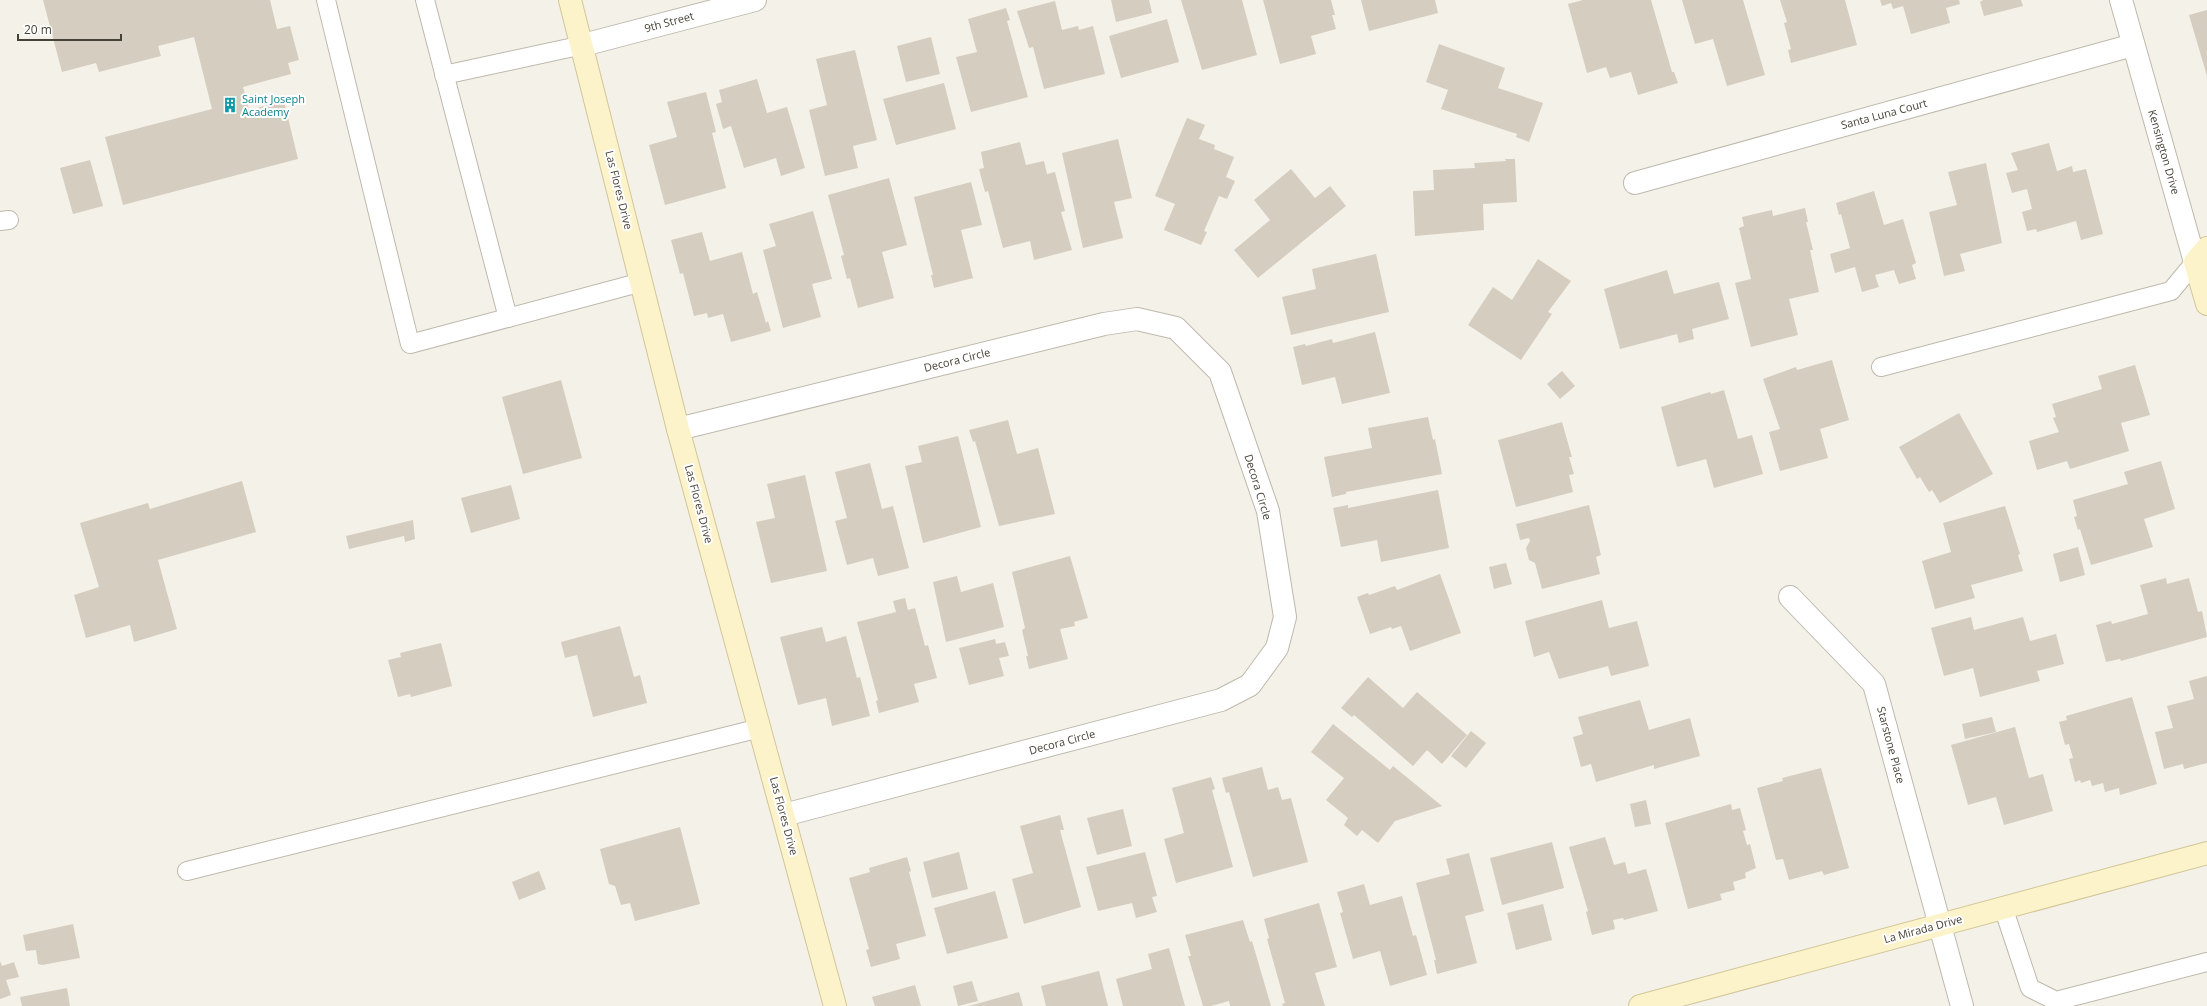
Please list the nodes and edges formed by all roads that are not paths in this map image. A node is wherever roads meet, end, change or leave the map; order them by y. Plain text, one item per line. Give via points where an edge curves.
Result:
1 (326, 0) edge
2 (425, 0) edge
3 (570, 0) edge
4 (756, 0) edge
5 (2121, 0) edge
6 (583, 45) junction
7 (2133, 45) junction
8 (444, 74) junction
9 (1635, 183) dead end
10 (2201, 255) edge
11 (642, 282) junction
12 (2207, 304) edge
13 (508, 318) junction
14 (1881, 367) dead end
15 (678, 429) junction
16 (1790, 597) dead end
17 (760, 728) junction
18 (784, 814) junction
19 (2207, 853) edge
20 (186, 872) dead end
21 (2003, 907) junction
22 (1940, 924) junction
23 (2207, 962) edge
24 (835, 1006) edge
25 (1640, 1006) edge
26 (1962, 1006) edge

1 - 13 lane via 410,344
2 - 8 lane
3 - 6 street, Las Flores Drive
4 - 6 street, 9th Street
5 - 7 street, Kensington Drive
6 - 8 lane
6 - 11 street, Las Flores Drive
7 - 9 street, Santa Luna Court
7 - 10 street, Kensington Drive
8 - 13 lane
10 - 12 street, Kensington Drive
10 - 14 lane via 2171,292
11 - 13 lane
11 - 15 street, Las Flores Drive
15 - 17 street, Las Flores Drive
15 - 18 street, Decora Circle via 1104,324 1137,319 1176,328 1220,372 1268,511 1285,617 1277,648 1250,685 1221,700
16 - 22 street, Starstone Place via 1874,684
17 - 18 street, Las Flores Drive
17 - 20 lane
18 - 24 street, Las Flores Drive
19 - 21 street, La Mirada Drive
21 - 22 street, La Mirada Drive
21 - 23 lane via 2030,988 2056,1001
22 - 25 street, La Mirada Drive
22 - 26 street, Starstone Place

